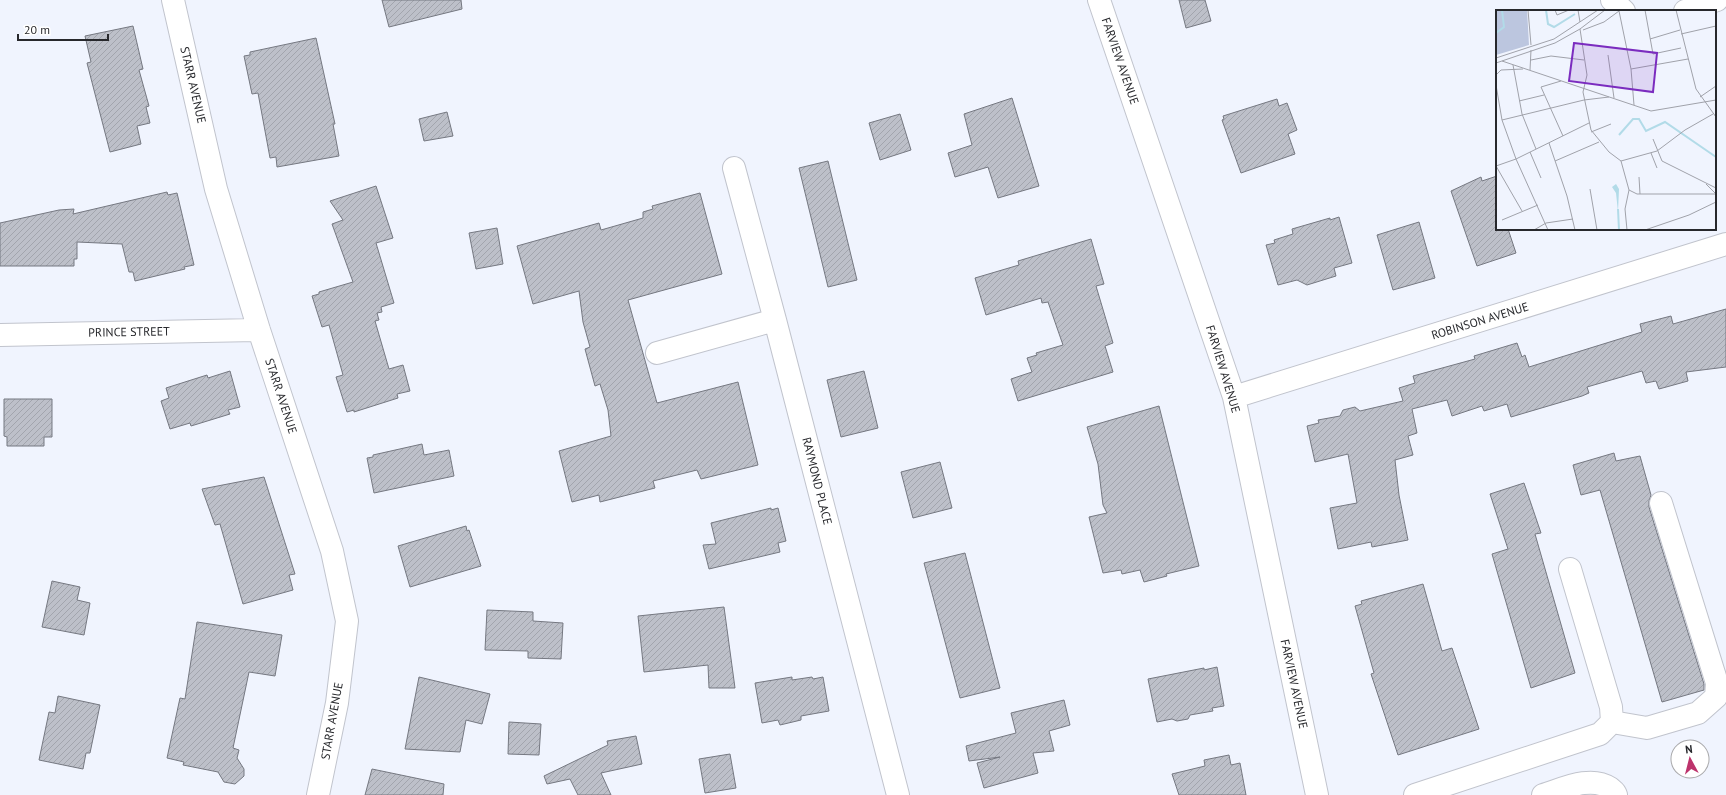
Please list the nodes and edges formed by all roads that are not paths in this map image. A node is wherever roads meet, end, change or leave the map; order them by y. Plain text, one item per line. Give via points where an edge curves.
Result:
1 (174, 0) edge
2 (1099, 0) edge
3 (1612, 0) edge
4 (1717, 0) edge
5 (1623, 10) edge
6 (1688, 10) edge
7 (734, 168) dead end
8 (1726, 244) edge
9 (775, 320) junction
10 (259, 330) junction
11 (0, 335) edge
12 (657, 353) dead end
13 (1234, 397) junction
14 (1661, 504) dead end
15 (1570, 569) dead end
16 (1612, 722) junction
17 (318, 795) edge
18 (898, 795) edge
19 (1317, 795) edge
20 (1415, 795) edge
21 (1543, 795) edge
22 (1616, 795) edge

1 - 10 street, STARR AVENUE via 216,189
2 - 13 street, FARVIEW AVENUE
3 - 5 street
4 - 6 street
7 - 9 street, RAYMOND PLACE
8 - 13 street, ROBINSON AVENUE
9 - 12 street
9 - 18 street, RAYMOND PLACE
10 - 11 street, PRINCE STREET
10 - 17 street, STARR AVENUE via 332,551 347,620 337,703
13 - 19 street, FARVIEW AVENUE
14 - 16 street via 1717,683 1716,697 1698,713 1648,728
15 - 16 street via 1611,707
16 - 20 street via 1600,734
21 - 22 street via 1582,783 1604,784

